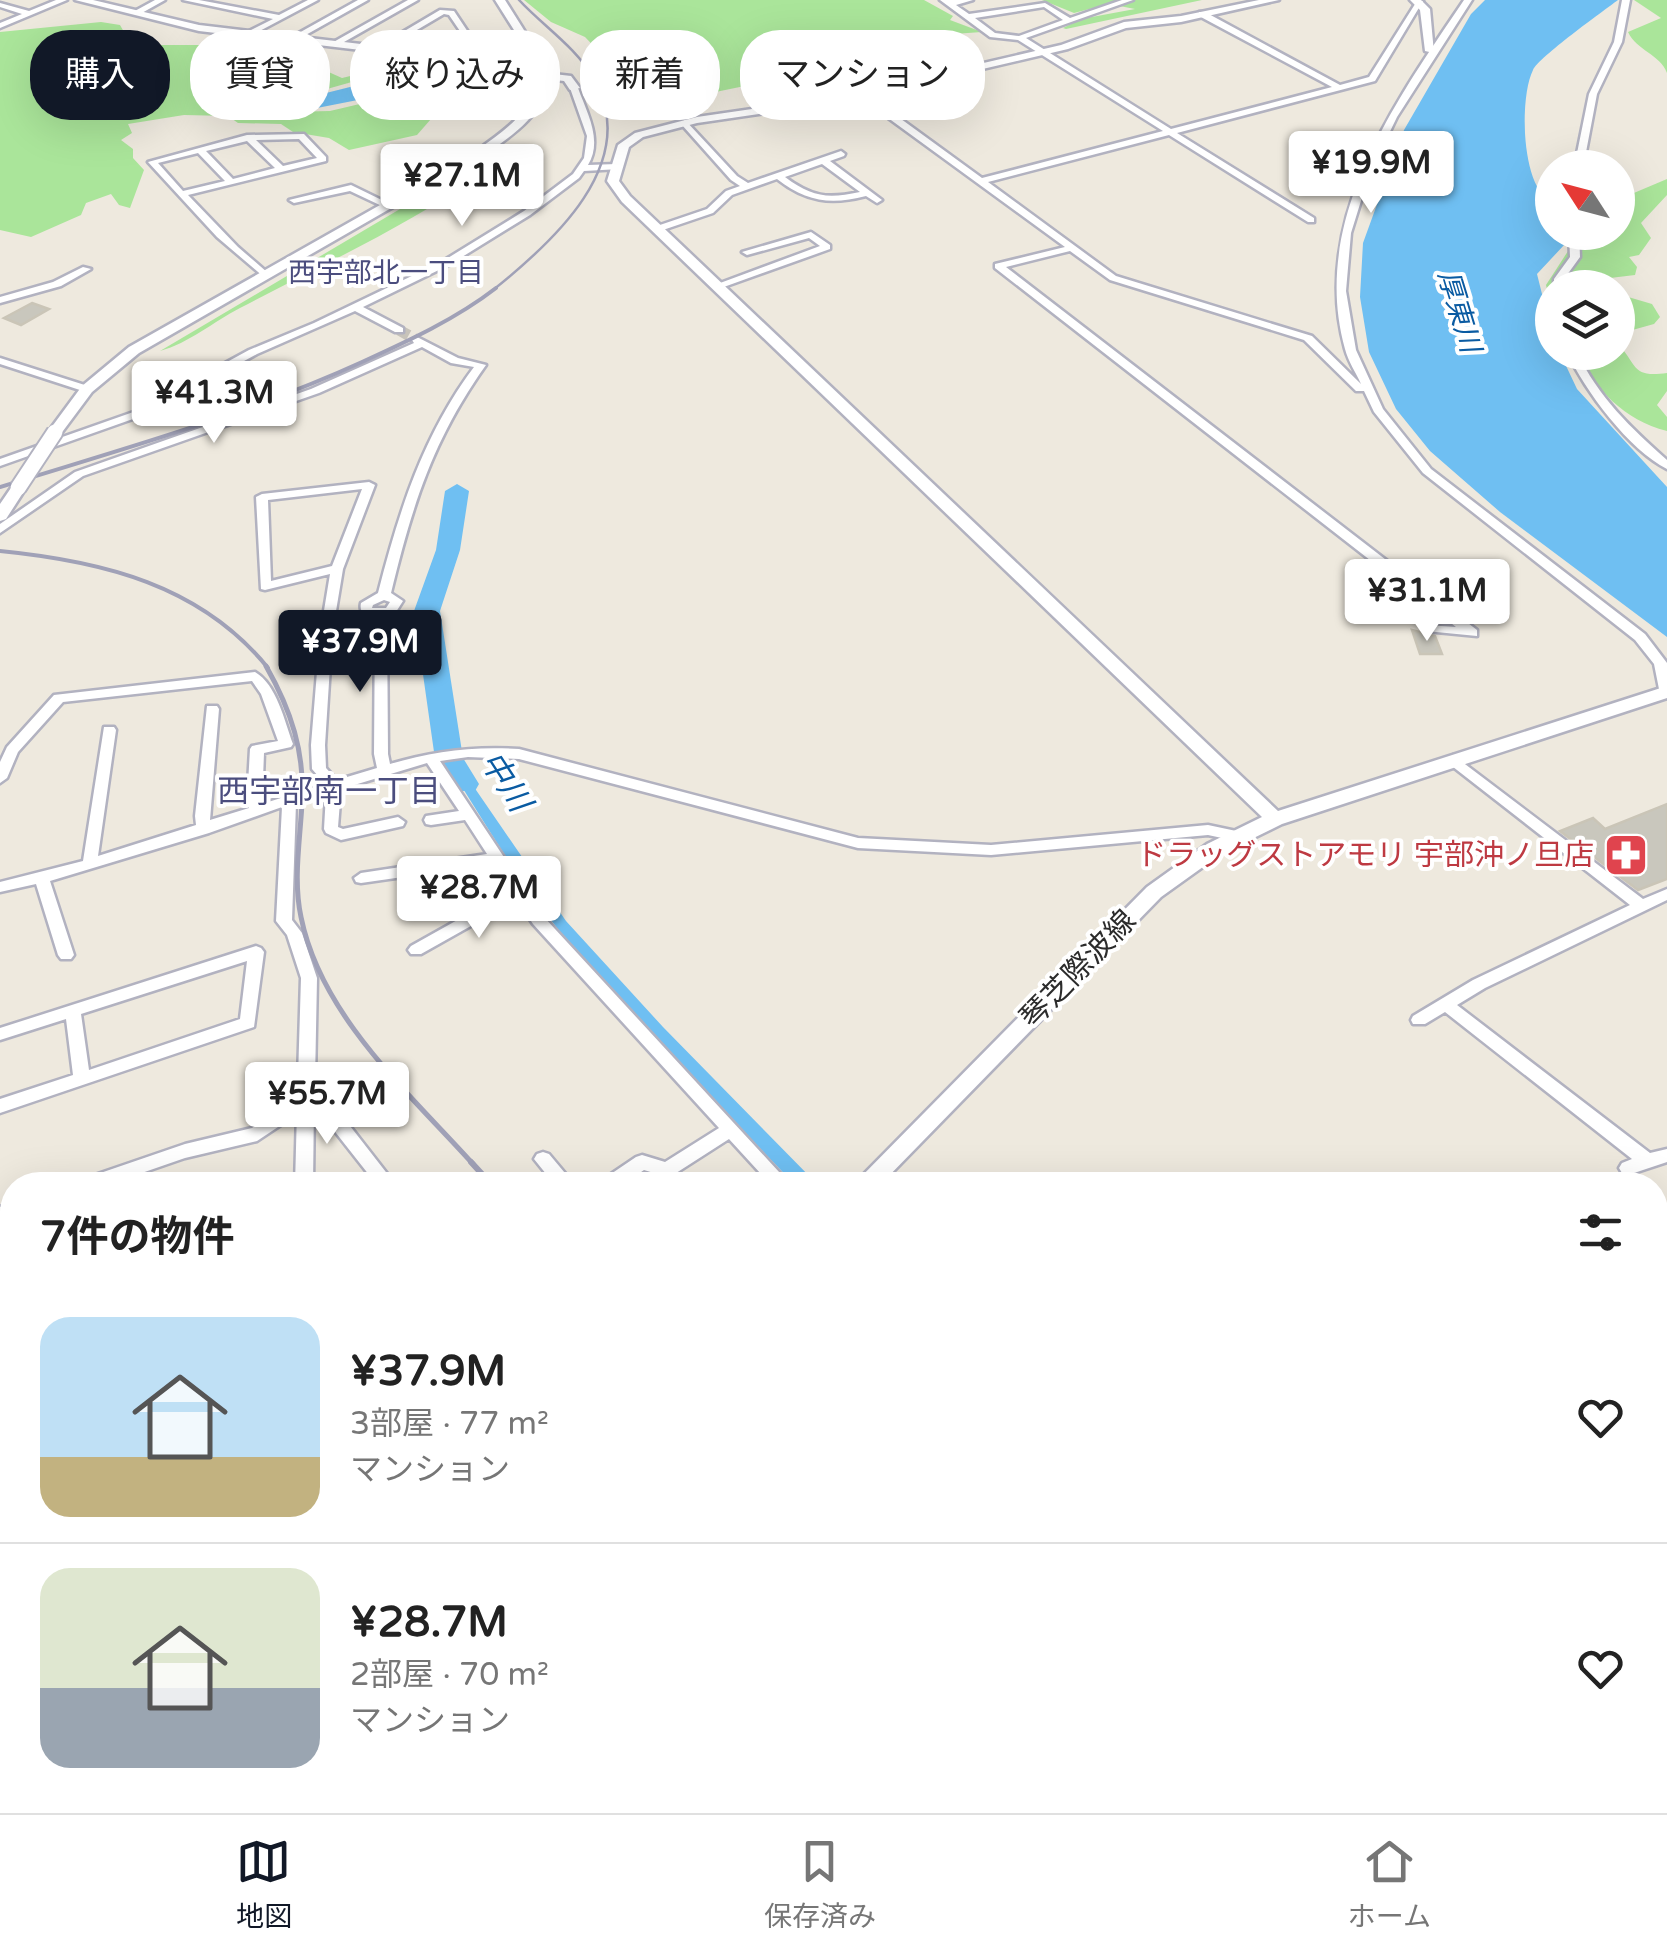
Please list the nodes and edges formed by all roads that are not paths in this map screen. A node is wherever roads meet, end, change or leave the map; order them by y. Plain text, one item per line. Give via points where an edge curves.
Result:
1 (64, 0) edge
2 (80, 0) edge
3 (161, 0) edge
4 (186, 0) edge
5 (294, 0) edge
6 (364, 0) edge
7 (391, 0) edge
8 (500, 0) edge
9 (969, 0) edge
10 (1130, 0) edge
11 (1274, 0) edge
12 (1468, 0) edge
13 (1626, 0) edge
14 (312, 1) edge
15 (411, 2) edge
16 (946, 2) edge
17 (1043, 2) edge
18 (1417, 2) edge
19 (0, 5) edge
20 (137, 12) junction
21 (31, 14) junction
22 (1202, 14) junction
23 (281, 18) junction
24 (968, 18) junction
25 (1070, 21) junction
26 (0, 26) edge
27 (215, 30) edge
28 (258, 30) edge
29 (309, 30) edge
30 (410, 30) edge
31 (463, 30) edge
32 (520, 30) edge
33 (1020, 38) junction
34 (330, 44) edge
35 (334, 44) junction
36 (350, 46) edge
37 (1430, 51) junction
38 (1040, 53) junction
39 (985, 66) edge
40 (560, 77) edge
41 (1338, 87) junction
42 (574, 88) joint
43 (740, 114) edge
44 (521, 120) edge
45 (897, 120) edge
46 (686, 123) junction
47 (1167, 132) junction
48 (250, 140) junction
49 (200, 150) junction
50 (1582, 150) edge
51 (841, 154) dead end
52 (824, 161) junction
53 (617, 166) junction
54 (583, 168) junction
55 (280, 169) junction
56 (781, 178) junction
57 (983, 181) junction
58 (231, 182) junction
59 (748, 187) junction
60 (182, 194) junction
61 (294, 200) dead end
62 (387, 205) junction
63 (1311, 220) dead end
64 (657, 228) junction
65 (1073, 248) junction
66 (767, 268) junction
67 (86, 269) dead end
68 (265, 275) junction
69 (718, 286) junction
70 (0, 300) edge
71 (356, 307) junction
72 (399, 330) tunnel mouth
73 (0, 361) edge
74 (1581, 370) edge
75 (87, 389) junction
76 (1367, 394) junction
77 (0, 463) edge
78 (1667, 466) edge
79 (0, 516) edge
80 (0, 528) edge
81 (337, 570) junction
82 (1430, 628) dead end
83 (1667, 693) edge
84 (212, 709) dead end
85 (109, 730) dead end
86 (430, 757) junction
87 (1453, 760) junction
88 (385, 770) junction
89 (0, 778) edge
90 (334, 786) junction
91 (289, 799) junction
92 (257, 810) junction
93 (468, 815) junction
94 (431, 820) dead end
95 (1275, 820) junction
96 (398, 822) dead end
97 (204, 829) junction
98 (1236, 836) junction
99 (496, 858) junction
100 (90, 864) junction
101 (41, 877) junction
102 (361, 878) dead end
103 (0, 887) edge
104 (520, 892) junction
105 (1666, 897) edge
106 (1640, 904) junction
107 (416, 950) dead end
108 (66, 954) dead end
109 (1445, 1004) junction
110 (72, 1011) junction
111 (1419, 1020) dead end
112 (0, 1034) edge
113 (82, 1080) junction
114 (304, 1081) junction
115 (0, 1106) edge
116 (730, 1129) junction
117 (1666, 1155) edge
118 (543, 1159) dead end
119 (1647, 1161) junction
120 (1628, 1168) dead end
121 (123, 1172) edge
122 (304, 1172) edge
123 (377, 1172) edge
124 (554, 1172) edge
125 (627, 1172) edge
126 (766, 1172) edge
127 (879, 1172) edge

1 - 21 street
2 - 20 street
3 - 20 street
4 - 23 street
5 - 14 street
6 - 29 street
7 - 15 street
8 - 32 street
9 - 16 street
10 - 25 street
11 - 22 street
12 - 37 street
13 - 50 street
14 - 23 street
15 - 35 street
16 - 24 street
17 - 24 street
17 - 25 street
18 - 37 street via 1425,9
18 - 41 street via 1376,76
19 - 21 street
20 - 27 street
21 - 26 street
22 - 38 street via 1124,25
22 - 41 street
23 - 28 street
24 - 33 street via 993,35
25 - 33 street
30 - 31 street via 443,12
33 - 38 street
34 - 35 street
35 - 36 street
37 - 76 street via 1380,143 1346,227 1342,315
38 - 39 street
38 - 47 street
40 - 42 street
41 - 47 street
42 - 54 street via 592,142
43 - 46 street
44 - 62 street
45 - 57 street
46 - 53 street via 632,138
46 - 59 street
47 - 57 street
47 - 63 street
48 - 49 street
48 - 55 street
48 - 55 street via 301,136 323,158
49 - 58 street
49 - 60 street via 152,162
51 - 52 street
52 - 56 street
52 - 56 street via 872,196 805,197
53 - 54 street
53 - 64 street via 614,186
54 - 71 street via 505,227
55 - 58 street
56 - 59 street
57 - 65 street
58 - 60 street
59 - 64 street via 720,198 710,211
60 - 68 street
61 - 62 street via 351,188
62 - 68 street
64 - 69 street
65 - 76 street via 1113,278 1308,338
65 - 82 street via 998,266 1472,633
66 - 66 street via 744,249 811,235 827,248
66 - 69 street
67 - 70 street
68 - 75 street via 134,350
69 - 95 street
71 - 72 street
71 - 77 street via 253,352 143,412
73 - 75 street
74 - 78 street via 1614,419
75 - 79 street, bridge
76 - 83 street via 1427,471 1654,650
80 - 88 street via 79,474 315,391 420,342 454,361 480,365 457,394 419,472 384,596 367,603 372,614 381,614
81 - 81 street via 265,586 262,497 368,485
81 - 90 street via 318,746 318,769
83 - 87 street, 琴芝際波線
84 - 97 street
85 - 100 street
86 - 88 street
86 - 93 street
86 - 98 street via 470,750 520,754 858,843 992,850 1208,830
87 - 95 street, 琴芝際波線
87 - 106 street
88 - 90 street
89 - 92 street via 12,750 59,698 254,676 286,744 257,749
90 - 91 street
90 - 96 street via 331,829 342,836
91 - 92 street
91 - 114 street via 284,921 309,978
92 - 97 street
93 - 94 street
93 - 99 street
95 - 98 street, 琴芝際波線
97 - 100 street
98 - 127 street, 琴芝際波線 via 1154,892
99 - 102 street
99 - 104 street
100 - 101 street
101 - 103 street
101 - 108 street
104 - 107 street
104 - 116 street
105 - 106 street
106 - 109 street
109 - 111 street
109 - 119 street
110 - 112 street
110 - 113 street
110 - 113 street via 256,952 248,1024
113 - 115 street
114 - 121 street via 291,1106 257,1134
114 - 122 street
114 - 123 street
116 - 125 street via 667,1170 642,1162
116 - 126 street
117 - 119 street
118 - 124 street
119 - 120 street

